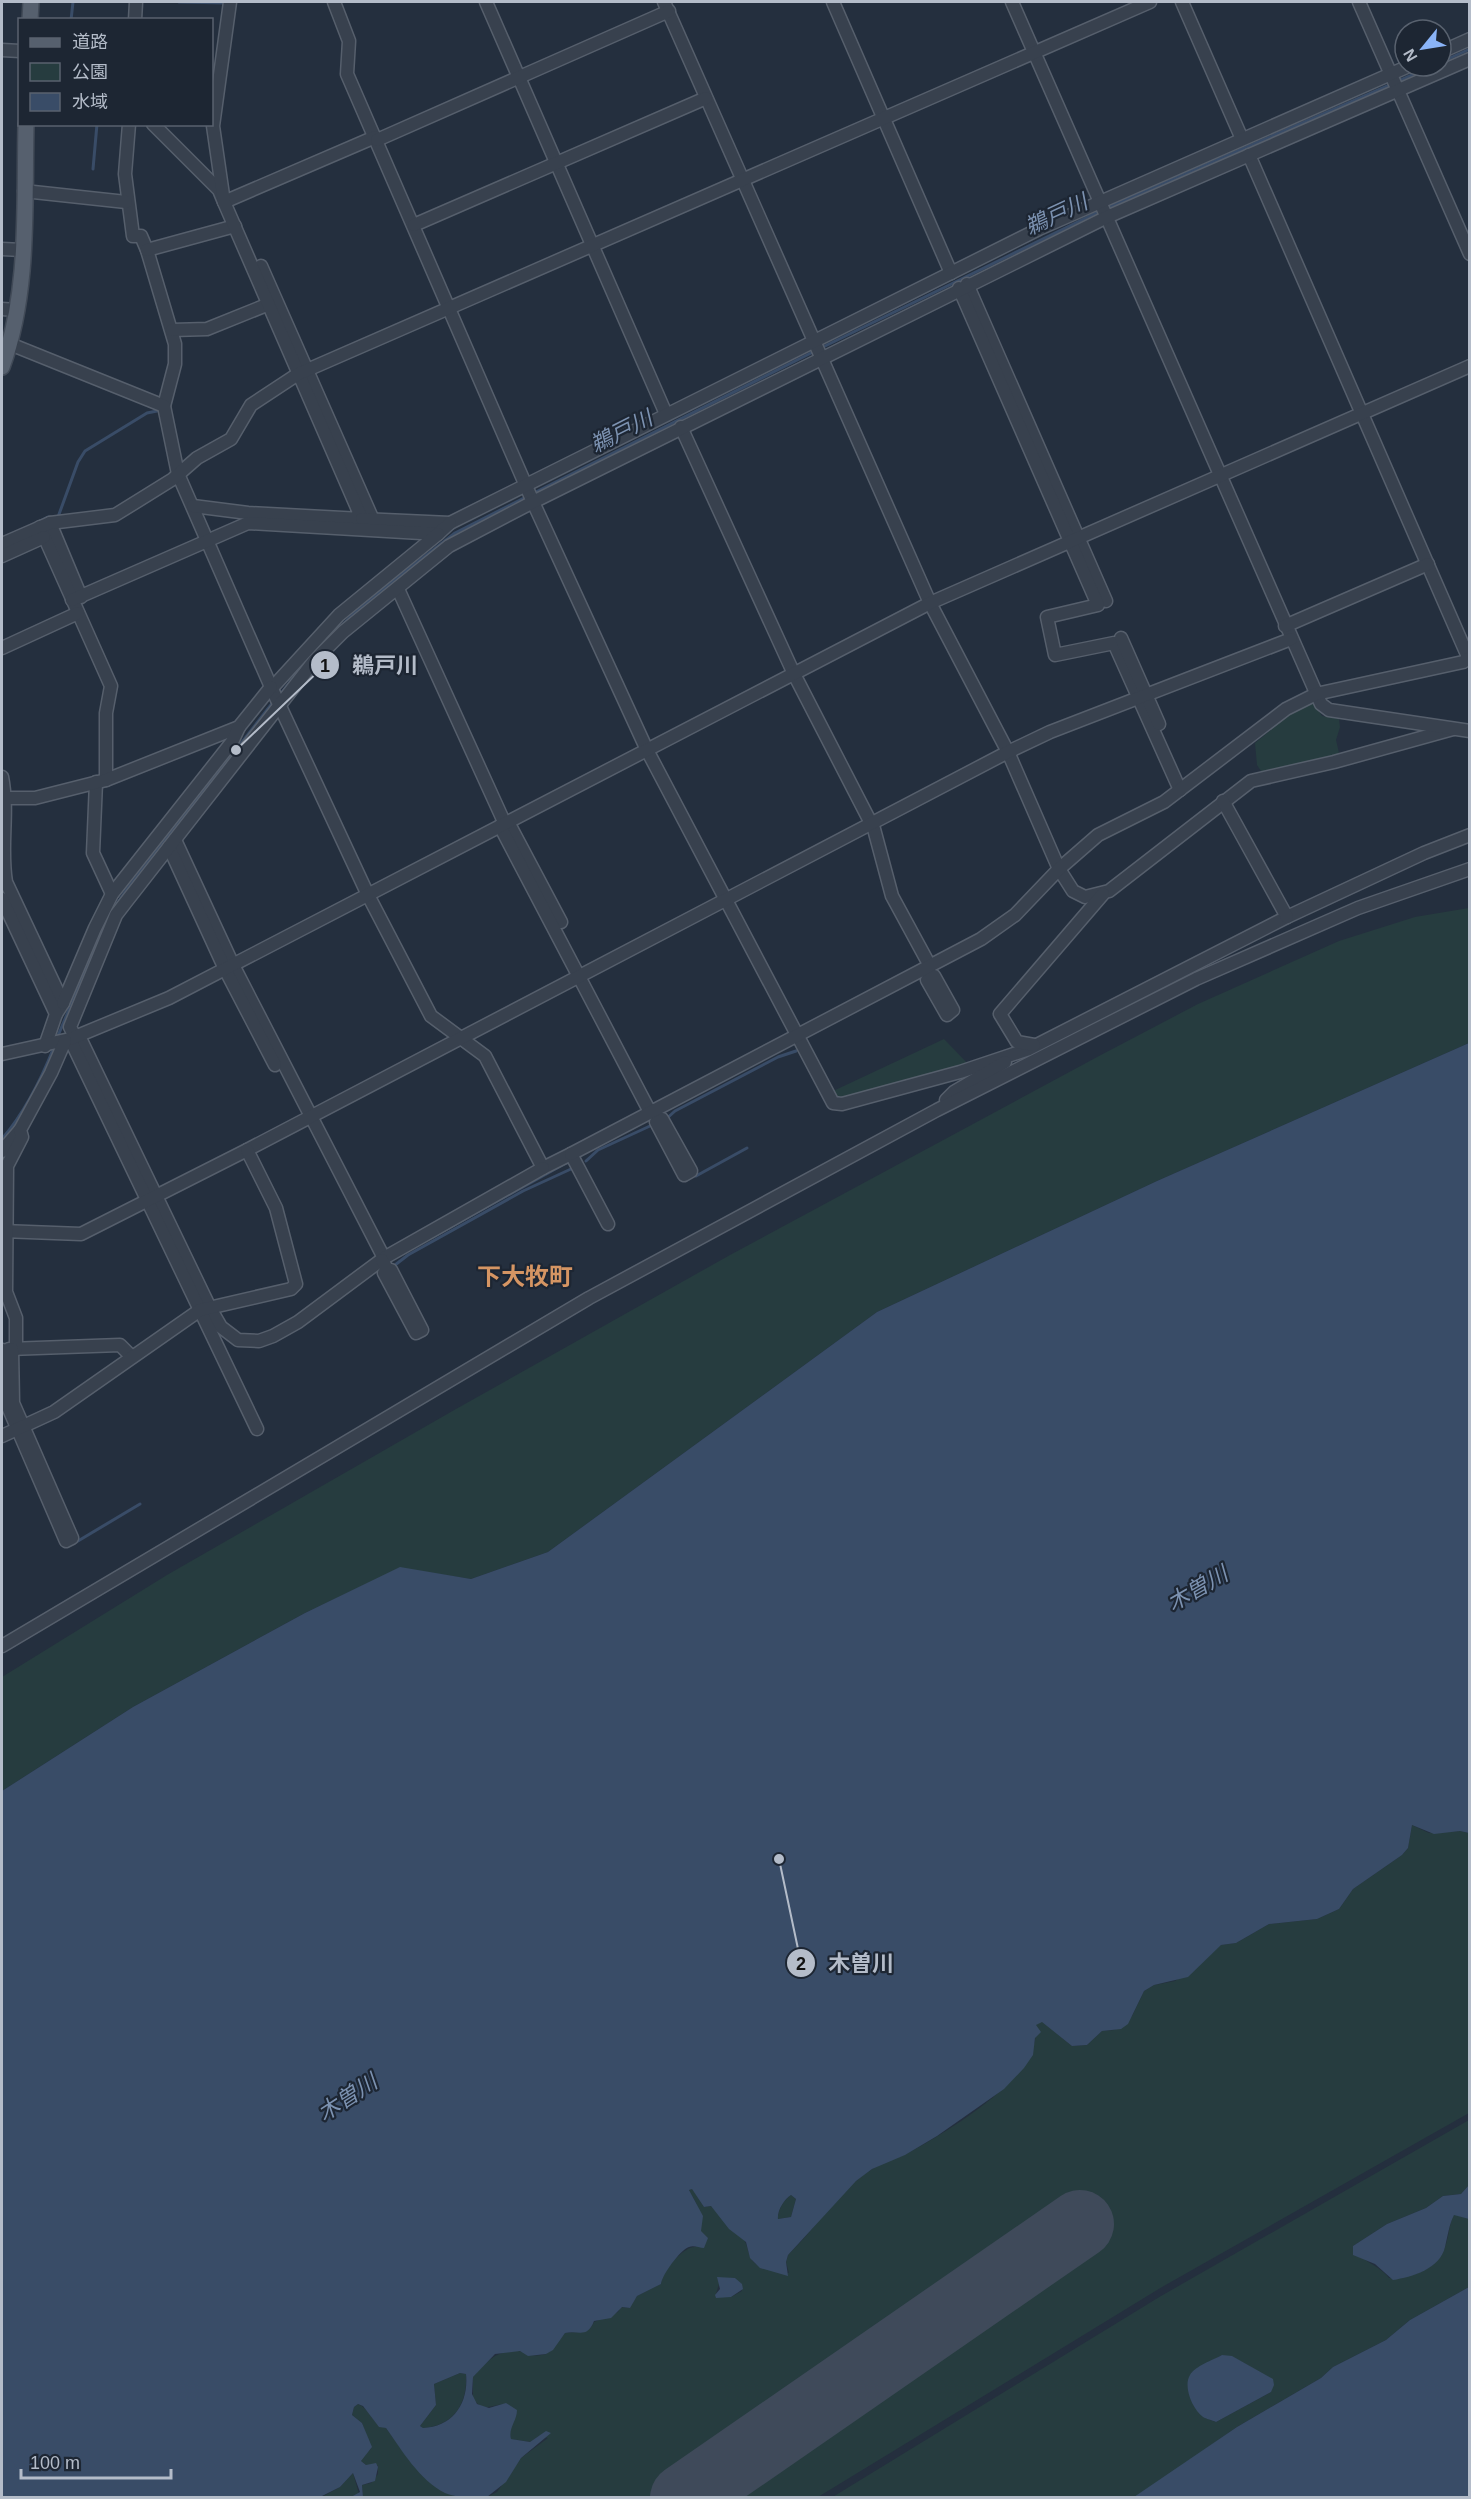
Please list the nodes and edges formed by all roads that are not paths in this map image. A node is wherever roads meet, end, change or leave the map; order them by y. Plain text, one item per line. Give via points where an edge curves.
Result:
1 (31, 2) edge
2 (136, 2) edge
3 (230, 2) edge
4 (333, 2) edge
5 (486, 2) edge
6 (493, 2) edge
7 (833, 2) edge
8 (841, 2) edge
9 (1012, 2) edge
10 (1150, 2) edge
11 (1182, 2) edge
12 (1190, 2) edge
13 (1359, 2) edge
14 (666, 6) edge
15 (30, 18) edge
16 (135, 18) edge
17 (1470, 39) edge
18 (1453, 47) edge
19 (2, 50) edge
20 (18, 51) edge
21 (1034, 52) junction
22 (1470, 59) edge
23 (522, 77) junction
24 (1398, 78) edge
25 (1395, 82) junction
26 (706, 98) junction
27 (887, 116) junction
28 (26, 126) edge
29 (129, 126) edge
30 (155, 126) edge
31 (1245, 138) junction
32 (376, 139) junction
33 (1252, 154) junction
34 (560, 162) junction
35 (742, 180) junction
36 (24, 191) junction
37 (228, 200) junction
38 (126, 202) junction
39 (1103, 209) junction
40 (414, 225) junction
41 (235, 226) junction
42 (595, 244) junction
43 (2, 249) edge
44 (22, 250) junction
45 (147, 250) junction
46 (1470, 254) edge
47 (954, 271) junction
48 (963, 286) junction
49 (269, 304) junction
50 (450, 307) junction
51 (9, 309) edge
52 (172, 330) junction
53 (10, 344) junction
54 (816, 349) junction
55 (1470, 366) edge
56 (2, 367) edge
57 (302, 373) junction
58 (164, 406) junction
59 (1365, 411) junction
60 (669, 413) junction
61 (678, 429) junction
62 (178, 474) junction
63 (1220, 475) junction
64 (529, 493) junction
65 (193, 506) junction
66 (368, 519) junction
67 (450, 523) junction
68 (45, 529) junction
69 (438, 534) junction
70 (1074, 538) junction
71 (208, 540) junction
72 (2, 544) edge
73 (2, 556) edge
74 (1428, 564) junction
75 (398, 589) junction
76 (74, 593) junction
77 (1106, 601) dead end
78 (930, 603) junction
79 (78, 614) junction
80 (1285, 626) junction
81 (1121, 638) dead end
82 (1291, 639) junction
83 (1470, 640) edge
84 (2, 648) edge
85 (1469, 659) edge
86 (791, 675) junction
87 (1316, 694) junction
88 (275, 695) junction
89 (1142, 697) junction
90 (239, 727) junction
91 (1453, 729) junction
92 (1470, 731) edge
93 (647, 750) junction
94 (1008, 752) junction
95 (2, 777) edge
96 (101, 781) junction
97 (1183, 788) junction
98 (4, 798) edge
99 (1223, 801) junction
100 (504, 824) junction
101 (868, 826) junction
102 (1470, 835) edge
103 (172, 844) junction
104 (1059, 869) junction
105 (1470, 869) edge
106 (112, 894) junction
107 (1102, 894) junction
108 (368, 895) junction
109 (2, 899) edge
110 (726, 901) junction
111 (1287, 917) junction
112 (229, 967) junction
113 (927, 970) junction
114 (584, 974) junction
115 (63, 1003) junction
116 (56, 1014) junction
117 (797, 1035) junction
118 (461, 1038) junction
119 (64, 1041) junction
120 (1033, 1047) junction
121 (2, 1054) edge
122 (937, 1110) junction
123 (655, 1113) junction
124 (308, 1118) junction
125 (247, 1150) junction
126 (5, 1154) edge
127 (571, 1154) junction
128 (543, 1168) junction
129 (152, 1199) junction
130 (608, 1224) dead end
131 (4, 1231) edge
132 (383, 1263) junction
133 (2, 1304) edge
134 (205, 1309) junction
135 (8, 1349) edge
136 (131, 1356) junction
137 (20, 1427) junction
138 (257, 1429) dead end
139 (2, 1436) edge
140 (2, 1646) edge

1 - 15 main road
2 - 16 street
3 - 37 street via 213,126
4 - 32 street via 349,41 346,74
5 - 23 street
6 - 23 street
7 - 27 street
8 - 27 street
9 - 21 street
10 - 21 street
11 - 31 street
12 - 31 street
13 - 25 street
14 - 23 street
14 - 26 street
17 - 18 street
19 - 20 street
21 - 27 street
21 - 39 street
22 - 25 street
23 - 32 street
23 - 34 street
24 - 25 street
25 - 31 street
25 - 33 street
25 - 46 street
26 - 34 street
26 - 35 street
27 - 35 street
27 - 47 street
28 - 36 main road
29 - 38 street
30 - 37 street
31 - 39 street
32 - 37 street
32 - 40 street
33 - 39 street
33 - 59 street
34 - 40 street
34 - 42 street
35 - 42 street
35 - 54 street
36 - 38 street
36 - 44 main road
37 - 41 street
37 - 57 street
38 - 45 street via 132,236 141,236
39 - 47 street
39 - 48 street
39 - 63 street
40 - 50 street
41 - 45 street
41 - 49 street
42 - 50 street
42 - 60 street
43 - 44 street
44 - 51 main road
45 - 52 street
47 - 54 street
48 - 54 street
48 - 70 street
49 - 52 street via 207,329
49 - 57 street
50 - 57 street
50 - 64 street
51 - 53 main road
52 - 58 street via 175,364
53 - 56 main road
53 - 58 street
54 - 60 street
54 - 61 street
54 - 78 street
55 - 59 street
57 - 62 street via 250,405 231,439 196,458
57 - 66 street
58 - 62 street
59 - 63 street
59 - 74 street
59 - 83 street
60 - 64 street
61 - 64 street
61 - 86 street
62 - 65 street
62 - 68 street via 115,514
63 - 70 street
63 - 80 street
64 - 67 street
64 - 75 street via 449,546
64 - 93 street
65 - 66 street
65 - 71 street
66 - 67 street
67 - 69 street
68 - 72 street
68 - 73 street
68 - 76 street
69 - 71 street via 248,523
69 - 88 street via 339,615
70 - 77 street
70 - 78 street
70 - 89 street via 1098,605 1047,617 1055,655 1114,643
71 - 76 street
71 - 88 street
74 - 80 street
74 - 85 street
75 - 88 street via 343,632
75 - 100 street
76 - 79 street
78 - 86 street
78 - 94 street
79 - 84 street
79 - 96 street via 111,686
80 - 82 street
81 - 89 street
82 - 87 street
82 - 89 street
85 - 87 street
86 - 93 street
86 - 101 street
87 - 91 street via 1329,710
87 - 97 street via 1286,710
88 - 90 street
88 - 103 street
88 - 108 street
89 - 94 street
89 - 97 street
90 - 96 street
90 - 106 street via 232,742
91 - 92 street
91 - 99 street via 1251,781
93 - 100 street
93 - 110 street
94 - 101 street
94 - 104 street
95 - 98 street
96 - 98 street via 35,798
96 - 106 street via 93,853
97 - 104 street via 1147,813 1098,835
98 - 115 street via 6,882
99 - 107 street
99 - 111 street
100 - 108 street
100 - 114 street
101 - 110 street
101 - 113 street via 892,896
102 - 111 street
103 - 112 street
103 - 119 street via 116,915
104 - 107 street via 1079,897
104 - 113 street via 1002,925
105 - 122 street via 1358,908 1196,979
106 - 115 street
107 - 120 street via 1000,1014 1017,1042
108 - 112 street
108 - 118 street via 431,1016
109 - 116 street
110 - 114 street
110 - 117 street
111 - 120 street
112 - 119 street via 169,998
112 - 124 street
113 - 117 street
114 - 118 street
114 - 123 street
115 - 116 street
116 - 119 street
117 - 120 street via 833,1103 842,1104 960,1072
117 - 123 street
118 - 124 street
118 - 128 street via 486,1056
119 - 121 street
119 - 126 street via 20,1130 22,1137
119 - 129 street
120 - 122 street via 954,1092
122 - 140 street via 589,1298
123 - 127 street
124 - 125 street
124 - 132 street
125 - 129 street
125 - 134 street via 276,1208 296,1284 291,1289
126 - 131 street
127 - 128 street
127 - 130 street
128 - 132 street
129 - 131 street via 81,1234
129 - 134 street
131 - 135 street via 6,1292 16,1318
132 - 134 street via 298,1322 259,1341 229,1336
133 - 135 street via 8,1320
134 - 136 street
134 - 138 street
135 - 136 street via 120,1345
135 - 137 street via 6,1402
136 - 137 street via 54,1412
137 - 137 street via 72,1538 66,1541
137 - 139 street

